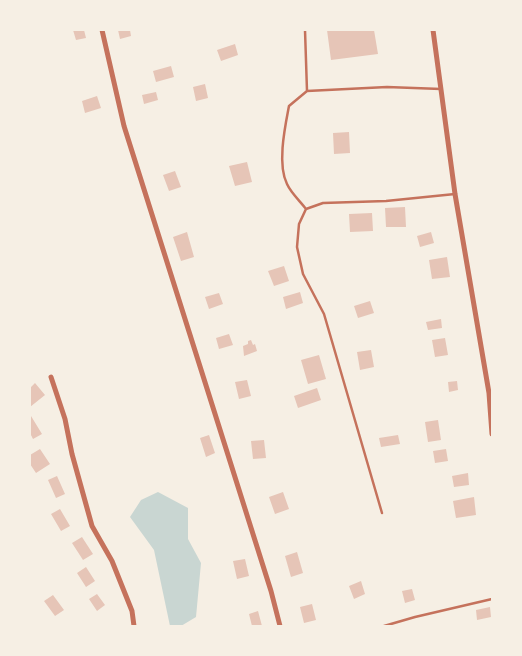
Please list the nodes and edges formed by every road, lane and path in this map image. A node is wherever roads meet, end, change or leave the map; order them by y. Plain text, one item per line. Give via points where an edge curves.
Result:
1 (102, 30) edge
2 (305, 30) edge
3 (433, 30) edge
4 (441, 89) junction
5 (308, 91) junction
6 (455, 194) junction
7 (306, 209) junction
8 (51, 377) dead end
9 (490, 393) edge
10 (492, 434) edge
11 (382, 513) dead end
12 (492, 599) edge
13 (134, 626) edge
14 (280, 626) edge
15 (384, 626) edge

1 - 14 street via 124,126
2 - 5 lane
3 - 4 street
4 - 5 lane via 387,86
4 - 6 street
5 - 7 lane via 289,106 282,161 286,183
6 - 7 lane via 323,203
6 - 9 street
7 - 11 lane via 299,224 297,247 303,274 324,314
8 - 13 street via 92,526 112,561 132,611
9 - 10 street
12 - 15 lane

